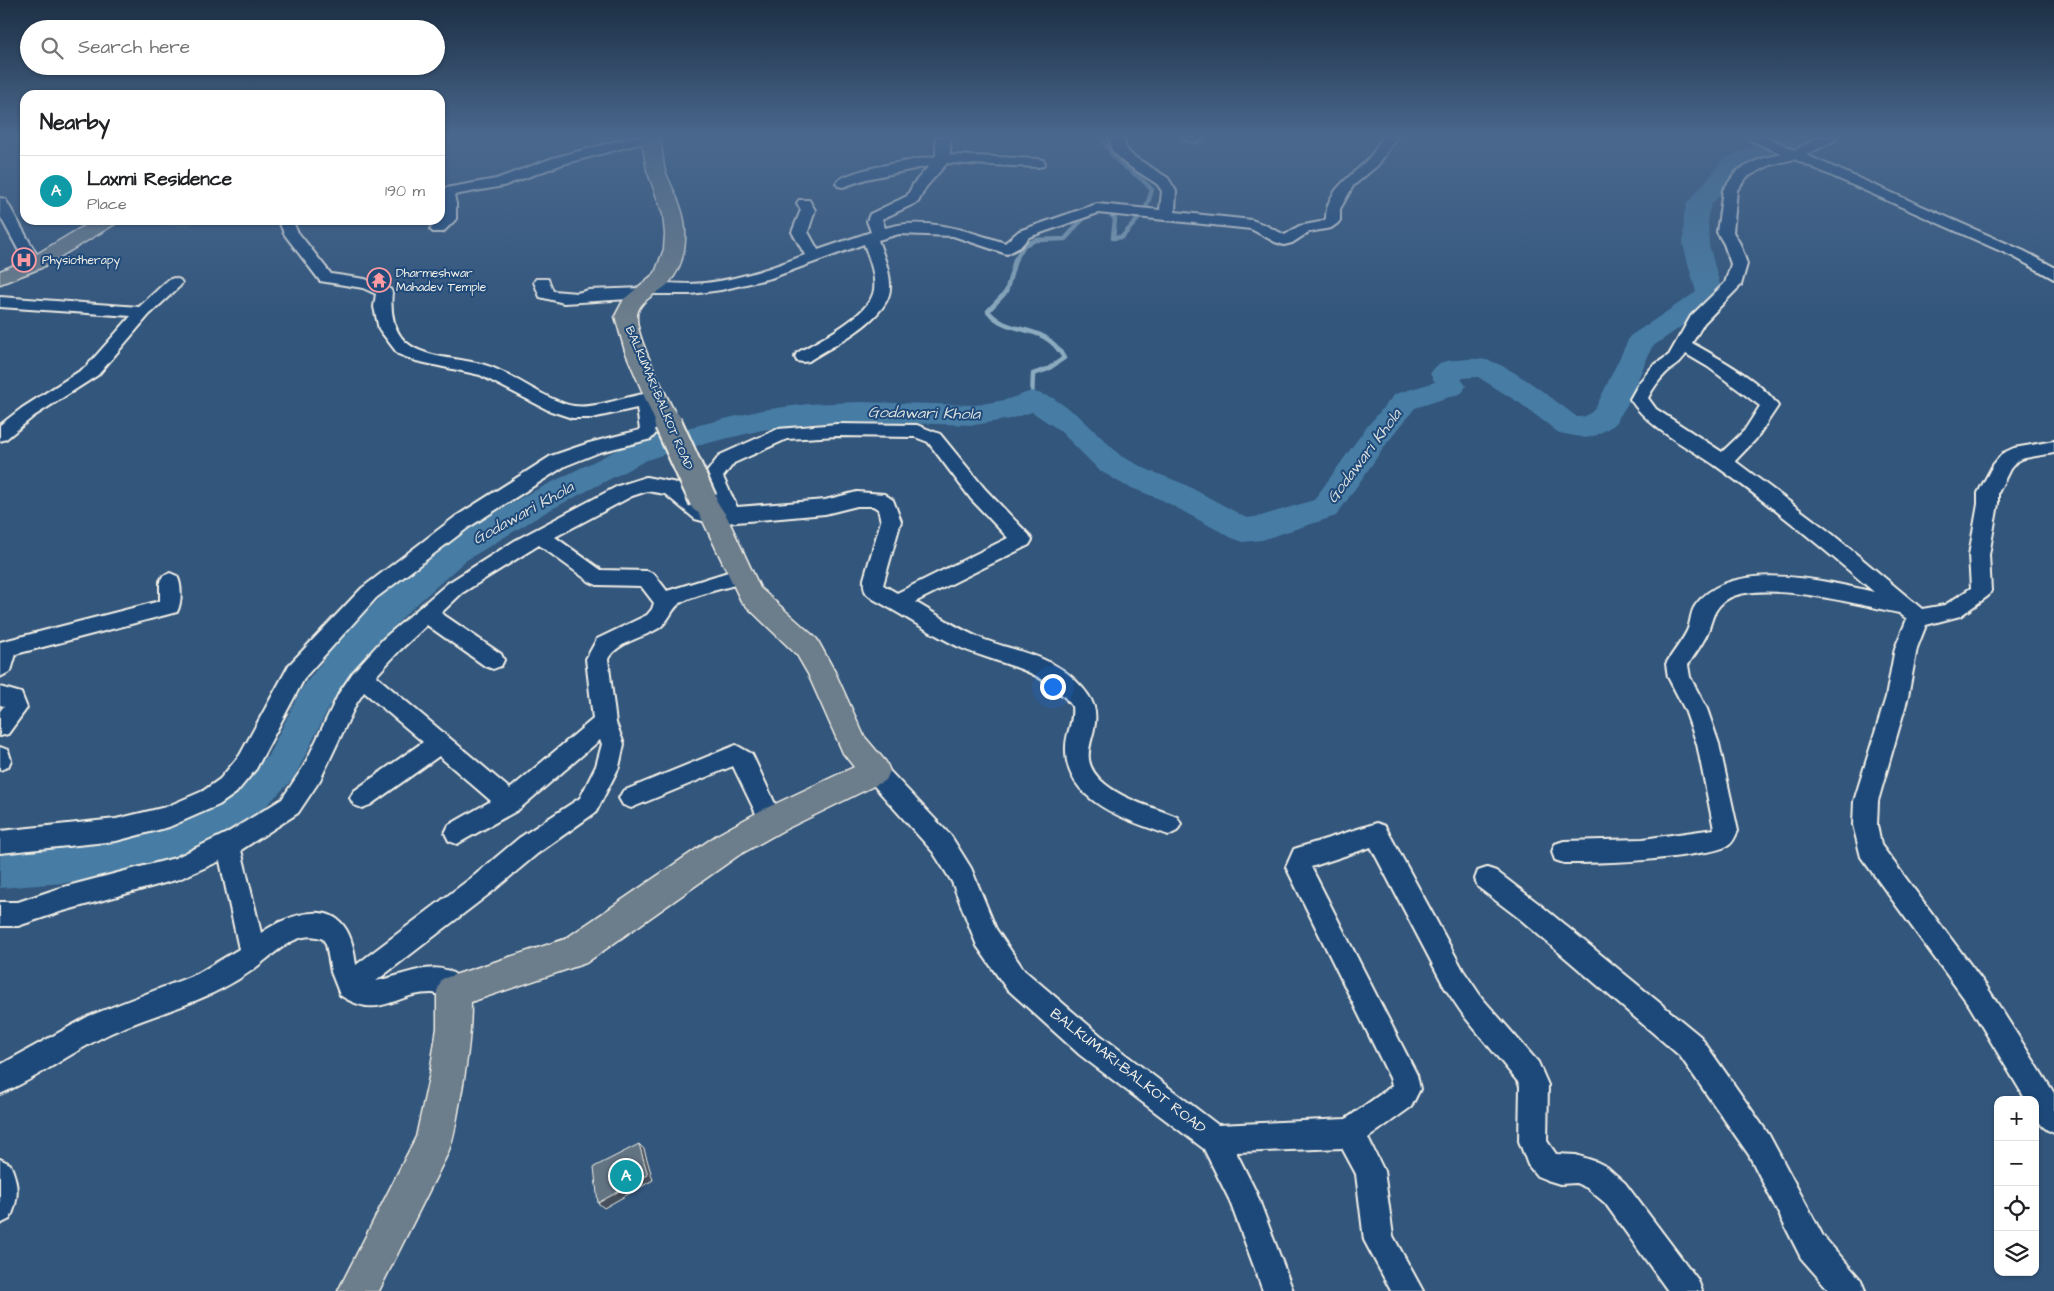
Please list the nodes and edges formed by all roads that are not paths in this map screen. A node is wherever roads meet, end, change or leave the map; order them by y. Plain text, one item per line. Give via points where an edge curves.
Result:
1 (448, 197) edge
2 (666, 197) edge
3 (914, 197) edge
4 (1167, 197) edge
5 (1340, 197) edge
6 (1729, 197) edge
7 (1891, 197) edge
8 (0, 202) edge
9 (804, 203) dead end
10 (1162, 215) junction
11 (445, 222) edge
12 (100, 225) edge
13 (287, 225) edge
14 (442, 225) edge
15 (438, 229) dead end
16 (875, 237) junction
17 (814, 257) junction
18 (34, 264) junction
19 (2054, 274) edge
20 (0, 278) edge
21 (542, 282) dead end
22 (174, 283) dead end
23 (648, 291) junction
24 (0, 302) edge
25 (143, 312) junction
26 (1682, 345) junction
27 (803, 357) dead end
28 (656, 406) junction
29 (0, 435) edge
30 (2054, 447) edge
31 (1724, 462) junction
32 (713, 476) junction
33 (670, 488) junction
34 (716, 510) junction
35 (544, 539) dead end
36 (741, 576) junction
37 (170, 581) dead end
38 (661, 598) dead end
39 (898, 602) junction
40 (1912, 612) junction
41 (428, 615) dead end
42 (493, 660) dead end
43 (0, 668) edge
44 (362, 677) junction
45 (0, 696) edge
46 (605, 723) junction
47 (0, 727) edge
48 (440, 743) junction
49 (875, 771) junction
50 (362, 798) dead end
51 (631, 798) dead end
52 (510, 803) junction
53 (771, 821) junction
54 (1170, 824) dead end
55 (457, 833) dead end
56 (0, 842) edge
57 (1564, 852) dead end
58 (230, 853) dead end
59 (1487, 879) dead end
60 (0, 914) edge
61 (253, 954) junction
62 (349, 986) junction
63 (454, 991) junction
64 (0, 1080) edge
65 (2054, 1118) edge
66 (1350, 1133) junction
67 (1214, 1138) junction
68 (0, 1174) edge
69 (0, 1209) edge
70 (358, 1291) edge
71 (1278, 1291) edge
72 (1408, 1291) edge
73 (1688, 1291) edge
74 (1850, 1291) edge

1 - 11 street via 450,205
2 - 23 main road, BALKUMARI-BALKOT ROAD via 674,220 674,252 664,276
3 - 16 street via 875,217
4 - 10 street
5 - 10 street via 1329,224 1302,230 1288,240 1282,240 1258,226
6 - 26 street via 1725,232 1739,264 1733,285 1697,320
7 - 19 street via 2019,254
8 - 18 street
9 - 17 street via 808,210 800,232
10 - 16 street via 1104,208 1091,210 1024,234 1007,249 940,230 898,229
12 - 18 main road
13 - 28 street via 326,278 365,284 384,292 382,307 387,329 404,350 446,364 485,371 572,412
14 - 15 street
16 - 17 street
16 - 27 street via 882,294 875,306 864,317
17 - 23 street via 771,273 721,285
18 - 20 main road
21 - 23 street via 546,294 564,298
22 - 25 street
23 - 28 main road, BALKUMARI-BALKOT ROAD via 627,309 625,318
24 - 25 street
25 - 29 street via 92,371 28,412
26 - 31 street via 1675,358 1645,386 1639,398 1650,413
26 - 31 street via 1764,398 1769,406 1750,435
28 - 34 main road, BALKUMARI-BALKOT ROAD, bridge
28 - 56 street via 645,435 595,447 558,461 462,522 369,593 297,671 248,762 228,786 211,798 169,817 116,830
30 - 40 street via 2021,452 2010,458 2002,466 1988,493 1979,555 1981,591 1964,606 1936,616
31 - 40 street via 1824,538
32 - 33 street
32 - 34 street
32 - 39 street via 727,459 784,433 917,431 934,438 972,488 1022,540
33 - 34 street via 702,514
33 - 44 street via 646,484 625,491 523,544 455,588
34 - 36 main road, BALKUMARI-BALKOT ROAD
34 - 39 street via 825,507 857,498 877,499 886,505 892,521 873,588
35 - 38 street via 597,577 647,579
36 - 46 street via 675,596 663,605 662,612 654,621 605,645 597,660
36 - 49 main road, BALKUMARI-BALKOT ROAD via 750,594 807,647 822,672 853,744
37 - 43 street via 170,606 6,648
39 - 54 street via 961,639 1042,666 1062,681 1082,704 1084,723 1077,748 1079,764 1088,782 1110,802
40 - 57 street via 1822,588 1777,584 1745,586 1720,594 1703,611 1697,633 1677,664 1678,677 1696,708 1708,744 1726,831 1721,838 1689,845 1622,852
40 - 65 street via 1897,697 1866,801 1865,825 1870,849 1978,996
41 - 42 street
44 - 48 street
44 - 60 street via 347,699 312,772 290,806 236,841 179,868 18,914
45 - 47 street via 13,699 16,708
46 - 52 street
46 - 62 street via 613,744 607,767 588,805 528,846
48 - 50 street
48 - 52 street
49 - 53 main road
49 - 67 street, BALKUMARI-BALKOT ROAD via 942,844 962,876 986,937 1015,979 1090,1045
51 - 53 street via 736,755 744,761
52 - 55 street
53 - 63 main road via 728,845 574,952
58 - 61 street
59 - 74 street via 1690,1046 1759,1145 1812,1247
61 - 62 street via 299,926 321,926 337,938
61 - 64 street via 224,975 192,991 101,1024
62 - 63 street via 361,994 376,996 423,982 442,982
63 - 70 main road via 454,1028 434,1142
66 - 67 street
66 - 72 street via 1370,1171 1379,1240
66 - 73 street via 1402,1097 1406,1089 1403,1075 1298,867 1303,857 1377,834 1454,979 1473,1007 1528,1072 1534,1085 1533,1141 1538,1155 1547,1166 1560,1170 1576,1169 1597,1177 1615,1193
67 - 71 street, BALKUMARI-BALKOT ROAD via 1241,1192
68 - 69 street via 3,1202

